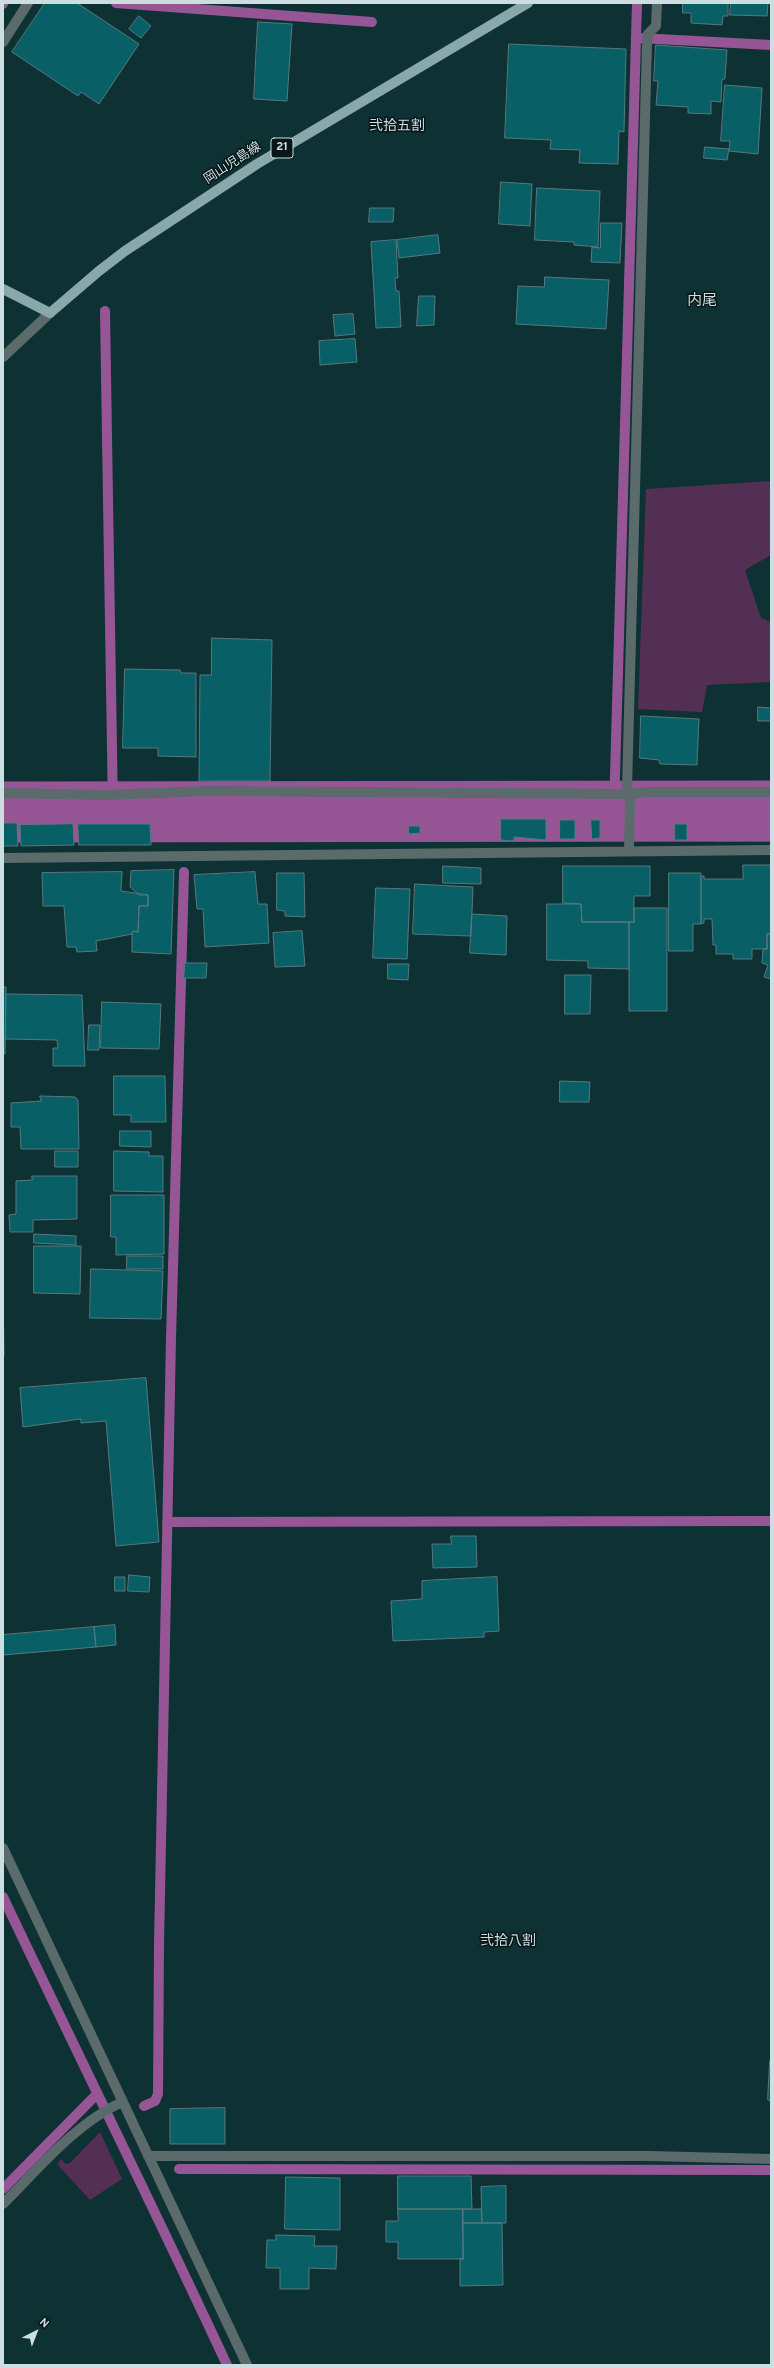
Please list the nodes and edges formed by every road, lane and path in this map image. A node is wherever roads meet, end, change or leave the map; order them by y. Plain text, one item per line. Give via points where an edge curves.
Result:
1 (28, 3) edge
2 (528, 3) edge
3 (656, 3) edge
4 (3, 42) edge
5 (3, 289) edge
6 (50, 313) junction
7 (3, 357) edge
8 (771, 792) edge
9 (3, 793) edge
10 (621, 796) junction
11 (771, 850) edge
12 (628, 851) junction
13 (3, 858) edge
14 (3, 1848) edge
15 (122, 2102) junction
16 (148, 2156) junction
17 (771, 2158) edge
18 (3, 2204) edge
19 (247, 2365) edge

1 - 4 street
2 - 6 main road, 岡山児島線 / 21 via 257,164 125,251
3 - 10 street via 656,26 648,39 627,779
5 - 6 main road
6 - 7 street
8 - 10 street via 648,792
9 - 10 street via 105,795 216,791
10 - 12 street via 630,824
11 - 12 street
12 - 13 street
14 - 15 street
15 - 16 street
15 - 18 street via 96,2115 61,2145
16 - 17 street
16 - 19 street

